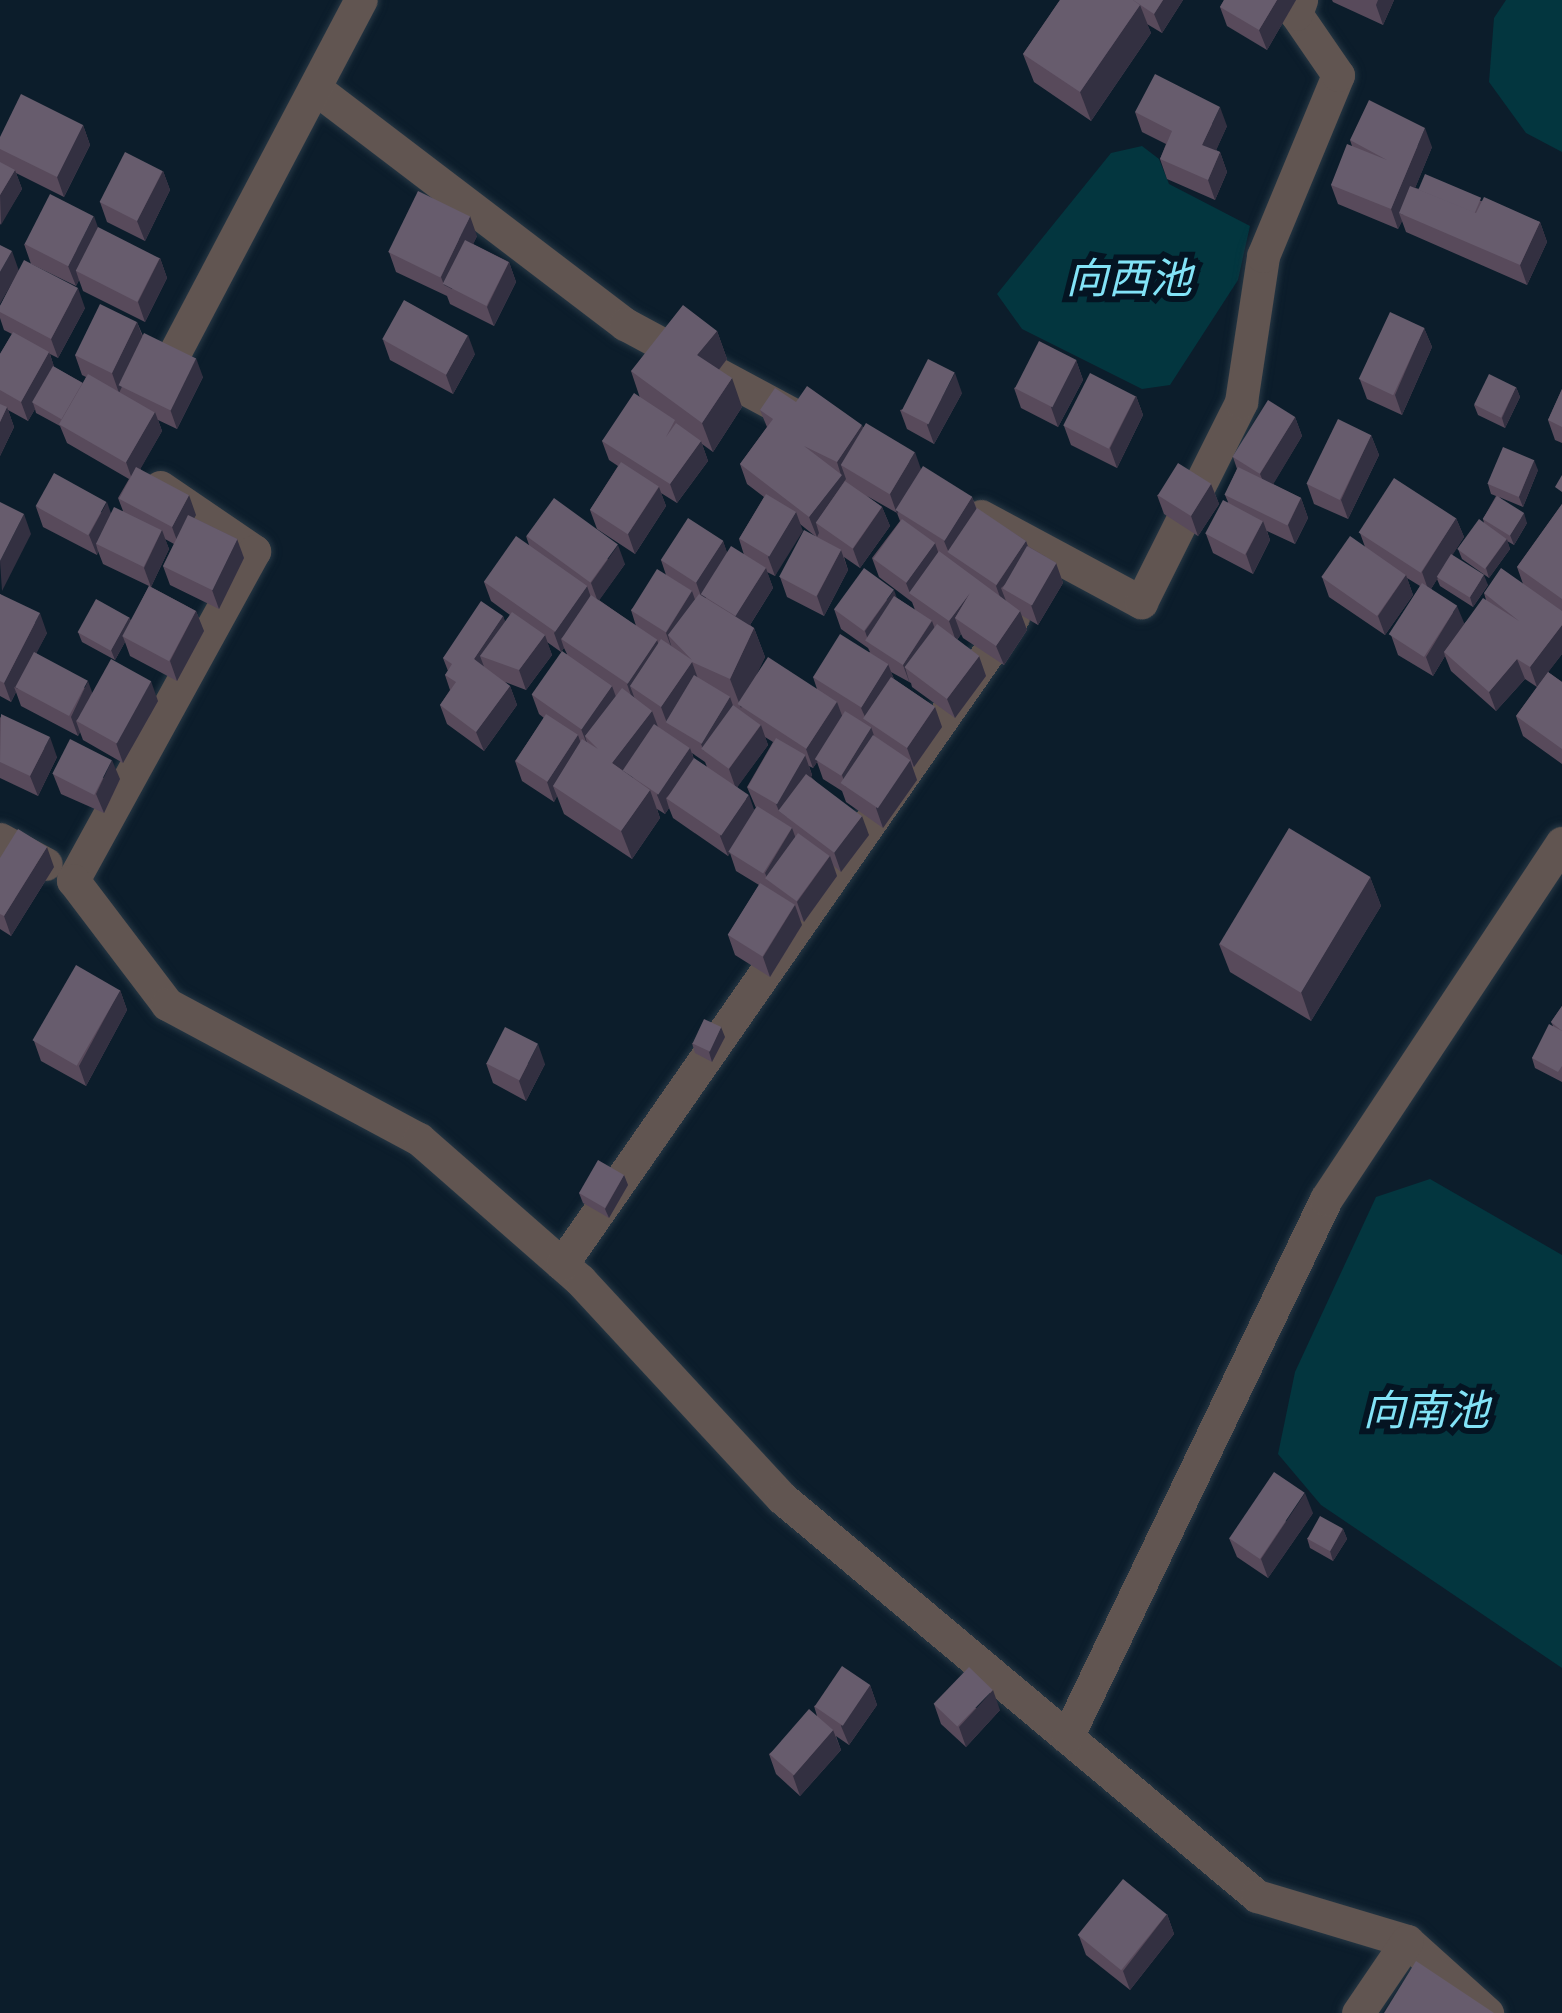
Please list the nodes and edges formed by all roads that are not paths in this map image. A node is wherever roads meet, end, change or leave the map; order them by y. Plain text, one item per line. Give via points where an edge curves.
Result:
1 (362, 0) edge
2 (1300, 0) edge
3 (315, 88) junction
4 (141, 418) edge
5 (830, 435) edge
6 (138, 472) edge
7 (953, 501) edge
8 (1042, 576) junction
9 (0, 839) edge
10 (1562, 843) edge
11 (74, 880) junction
12 (562, 1264) junction
13 (1066, 1737) junction
14 (1407, 1941) junction
15 (1358, 2013) edge
16 (1487, 2013) edge

1 - 3 street
2 - 8 street via 1296,14 1338,75 1263,256 1241,402 1141,602
3 - 4 street
3 - 5 street via 625,324
6 - 11 street via 254,551
7 - 8 street
8 - 12 street
9 - 11 street
10 - 13 street via 1326,1199
11 - 12 street via 167,1004 419,1139
12 - 13 street via 782,1498
13 - 14 street via 1257,1897
14 - 15 street
14 - 16 street

